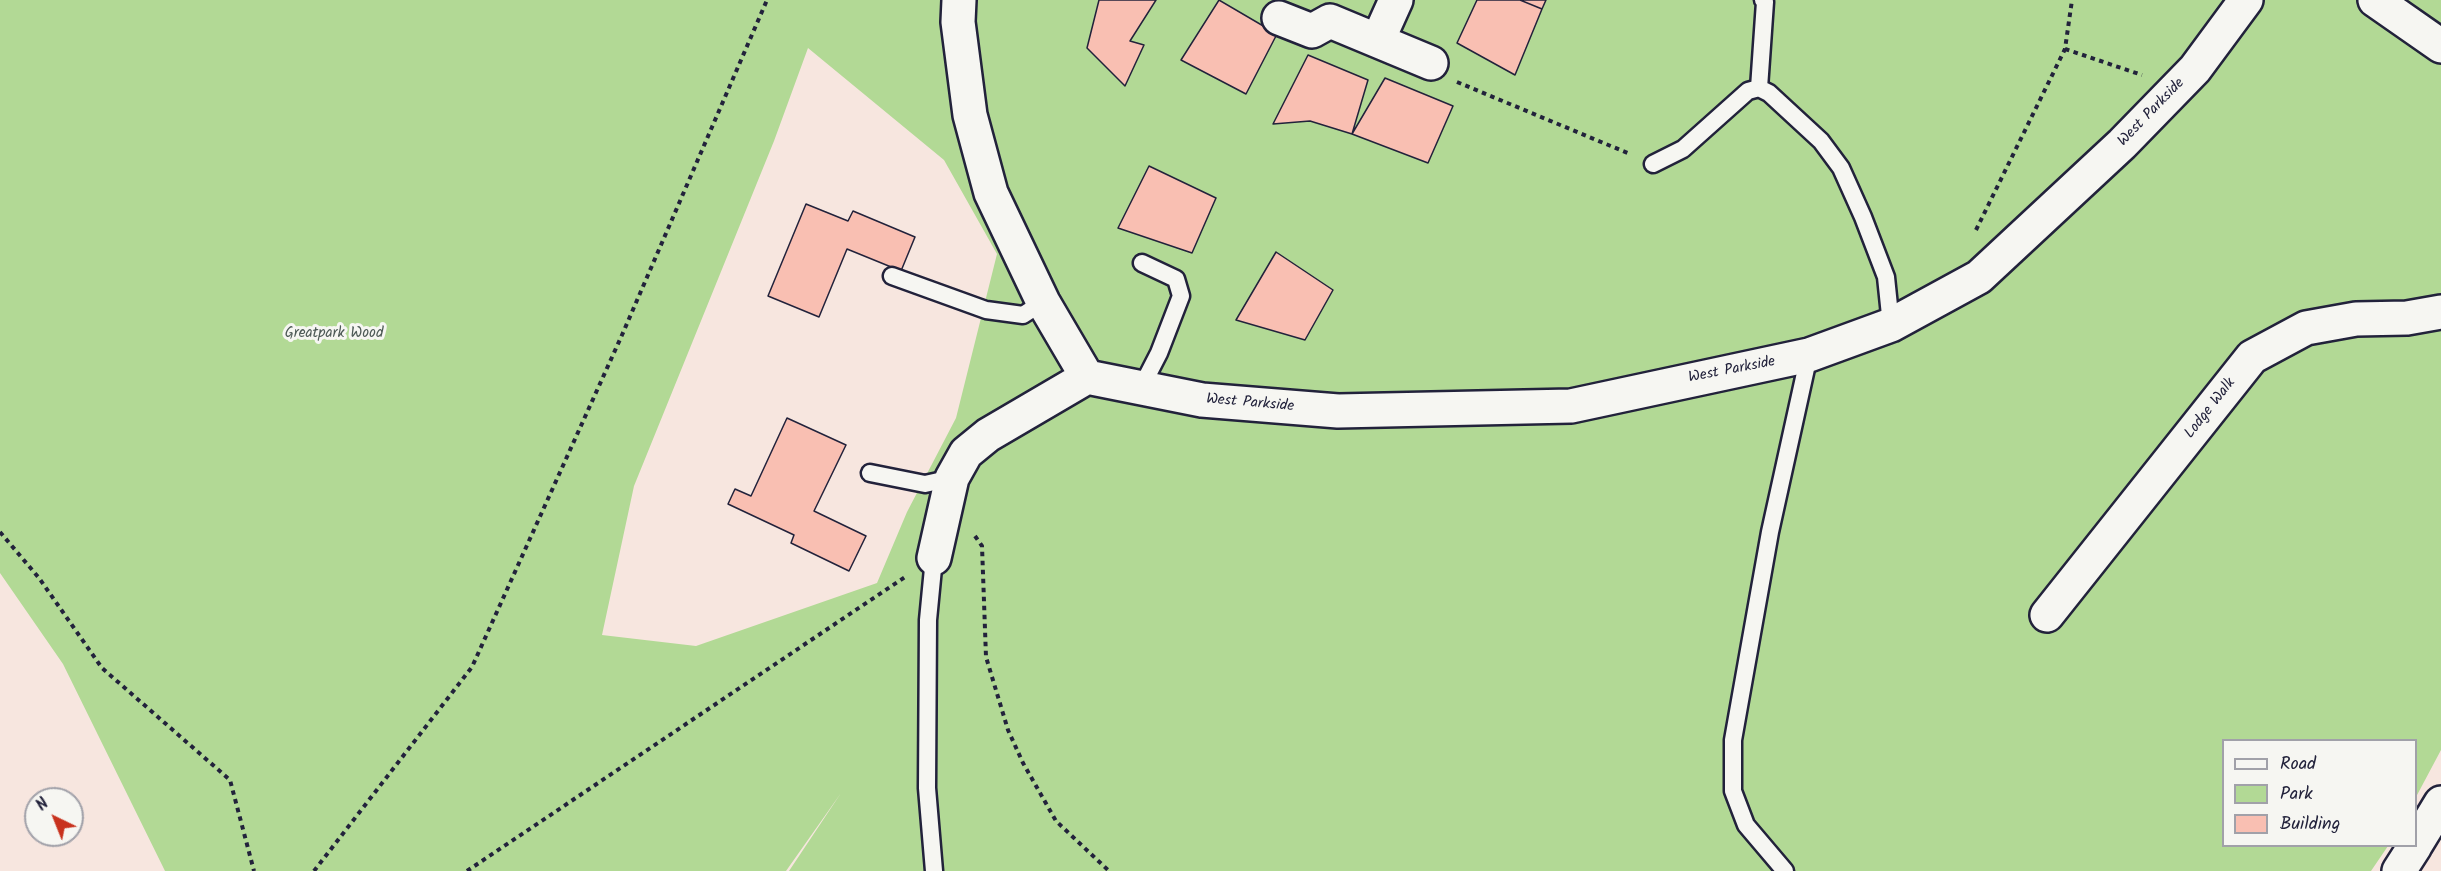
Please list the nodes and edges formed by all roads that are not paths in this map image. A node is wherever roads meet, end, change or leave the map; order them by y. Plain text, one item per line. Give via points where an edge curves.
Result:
1 (959, 0) edge
2 (1396, 0) edge
3 (1763, 0) edge
4 (2246, 0) edge
5 (2375, 0) edge
6 (1279, 18) dead end
7 (1378, 40) junction
8 (2441, 46) edge
9 (1431, 63) road end
10 (1759, 88) junction
11 (1653, 164) road end
12 (1142, 263) dead end
13 (892, 276) dead end
14 (1043, 302) junction
15 (2441, 312) edge
16 (1891, 325) junction
17 (1809, 355) junction
18 (1087, 377) junction
19 (1140, 387) junction
20 (870, 472) dead end
21 (952, 478) junction
22 (934, 558) joint
23 (2047, 615) dead end
24 (2441, 802) edge
25 (2417, 842) edge
26 (2414, 847) edge
27 (934, 871) edge
28 (1785, 871) edge
29 (2399, 871) edge

1 - 14 street via 958,22 970,115 988,182
2 - 7 street
3 - 10 lane
4 - 16 street, West Parkside via 2195,69 2122,144 1979,277
5 - 8 street
6 - 7 street via 1312,31 1330,21
7 - 9 street
10 - 11 lane via 1748,91 1683,149
10 - 16 lane via 1821,141 1841,168 1886,277
12 - 19 lane via 1176,279 1181,296 1159,353
13 - 14 lane via 986,310 1023,315
14 - 18 street
15 - 23 street, Lodge Walk via 2407,318 2356,319 2306,328 2252,357
16 - 17 street, West Parkside
17 - 19 street, West Parkside via 1571,405 1338,411 1202,400
17 - 28 lane via 1770,532 1733,740 1733,791 1746,825
18 - 19 street, West Parkside
18 - 21 street via 988,435 966,453
20 - 21 lane via 925,484
21 - 22 street
22 - 27 lane via 928,620 927,788
24 - 25 street
26 - 29 street

